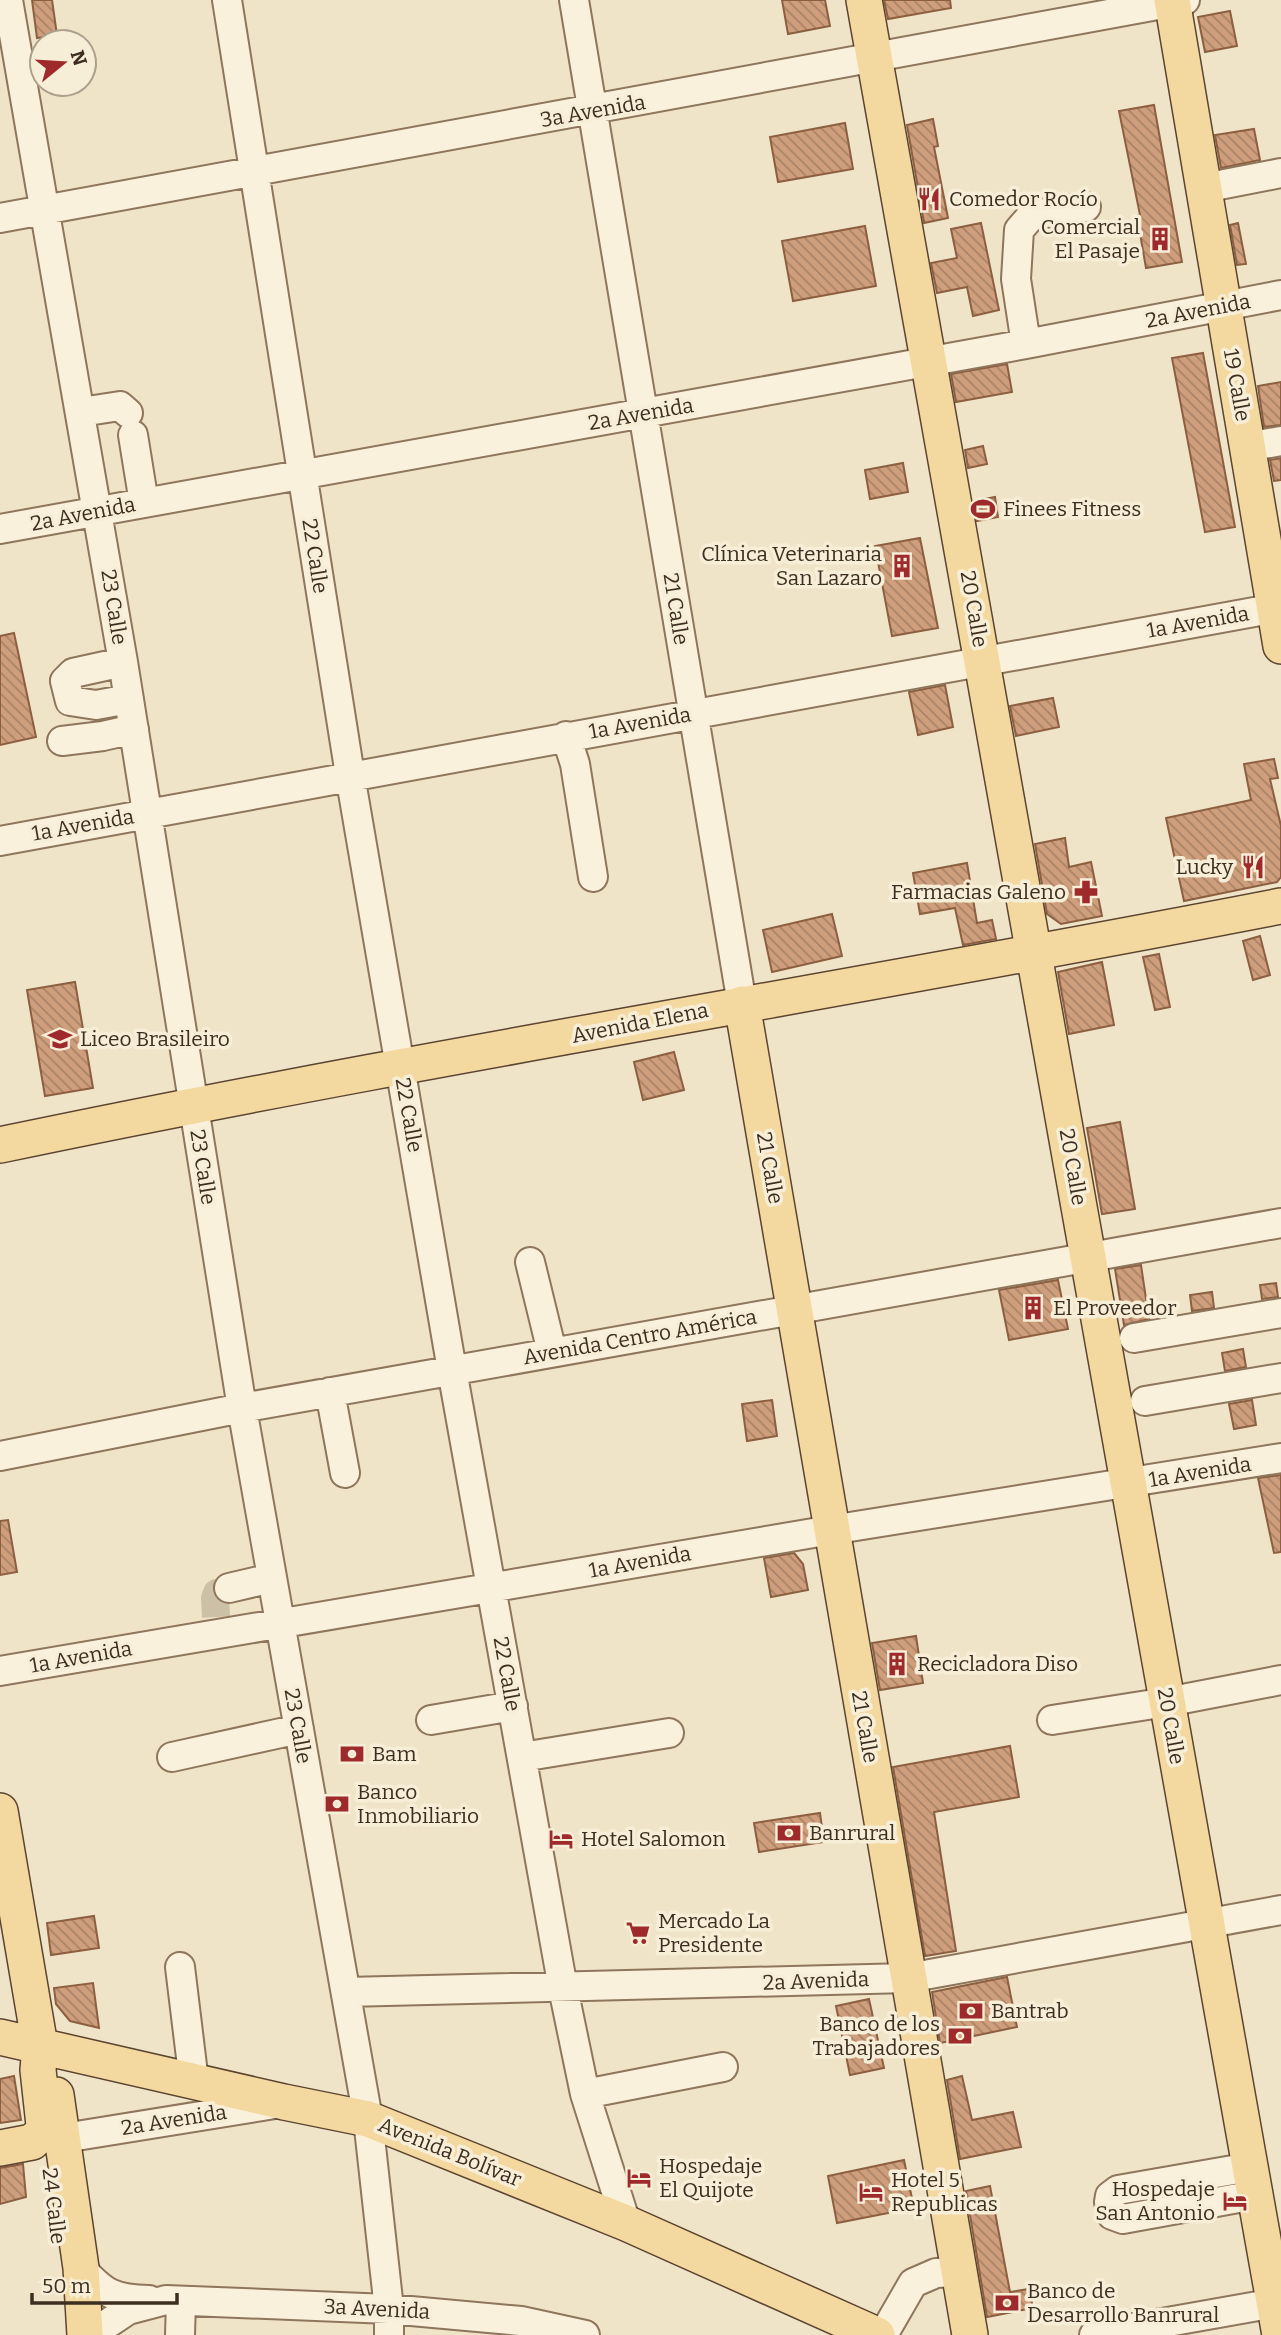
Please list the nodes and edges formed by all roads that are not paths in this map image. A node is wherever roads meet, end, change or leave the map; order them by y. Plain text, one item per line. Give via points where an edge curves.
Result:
1 (8, 0) edge
2 (227, 0) edge
3 (574, 0) edge
4 (864, 0) edge
5 (1177, 1) edge
6 (875, 58) junction
7 (593, 111) junction
8 (255, 172) junction
9 (1281, 173) edge
10 (1204, 188) junction
11 (1086, 207) dead end
12 (45, 210) junction
13 (0, 218) edge
14 (1281, 295) edge
15 (1224, 306) junction
16 (1026, 344) junction
17 (929, 362) junction
18 (80, 412) junction
19 (643, 413) junction
20 (1264, 444) edge
21 (303, 474) junction
22 (144, 503) junction
23 (98, 511) junction
24 (0, 530) edge
25 (1278, 607) edge
26 (1281, 646) edge
27 (983, 661) junction
28 (123, 662) junction
29 (129, 699) junction
30 (693, 713) junction
31 (134, 729) junction
32 (566, 736) junction
33 (62, 741) dead end
34 (350, 775) junction
35 (148, 813) junction
36 (0, 841) edge
37 (593, 877) dead end
38 (1281, 906) edge
39 (1035, 954) junction
40 (742, 1004) junction
41 (401, 1068) junction
42 (193, 1105) junction
43 (0, 1145) edge
44 (1281, 1223) edge
45 (1089, 1256) junction
46 (530, 1262) dead end
47 (794, 1309) junction
48 (1281, 1313) edge
49 (1134, 1338) dead end
50 (552, 1352) junction
51 (452, 1370) junction
52 (1281, 1378) edge
53 (330, 1392) junction
54 (1144, 1401) dead end
55 (242, 1408) junction
56 (0, 1456) edge
57 (1281, 1458) edge
58 (345, 1473) dead end
59 (1129, 1483) junction
60 (831, 1530) junction
61 (272, 1577) junction
62 (492, 1587) junction
63 (229, 1588) dead end
64 (280, 1623) junction
65 (0, 1671) edge
66 (1281, 1680) edge
67 (1167, 1702) junction
68 (513, 1706) junction
69 (431, 1720) dead end
70 (1052, 1720) dead end
71 (299, 1729) junction
72 (669, 1733) dead end
73 (172, 1757) dead end
74 (522, 1757) junction
75 (1, 1817) edge
76 (1281, 1910) edge
77 (1206, 1924) junction
78 (180, 1967) dead end
79 (908, 1978) junction
80 (563, 1988) junction
81 (346, 1992) junction
82 (0, 2037) edge
83 (40, 2046) junction
84 (723, 2067) dead end
85 (194, 2082) junction
86 (586, 2094) junction
87 (284, 2102) junction
88 (368, 2119) junction
89 (32, 2143) edge
90 (626, 2223) junction
91 (81, 2267) junction
92 (958, 2272) junction
93 (174, 2300) junction
94 (1278, 2313) edge
95 (389, 2322) edge
96 (65, 2335) edge
97 (85, 2335) edge
98 (96, 2335) edge
99 (180, 2335) edge
100 (585, 2335) edge
101 (877, 2335) edge
102 (883, 2335) edge
103 (970, 2335) edge
104 (1094, 2335) edge

1 - 12 street, 23 Calle
2 - 8 street, 22 Calle
3 - 7 street, 21 Calle
4 - 6 main road, 20 Calle
5 - 6 street, 3a Avenida
5 - 10 main road, 19 Calle
6 - 7 street, 3a Avenida
6 - 17 main road, 20 Calle
7 - 8 street, 3a Avenida
7 - 19 street, 21 Calle
8 - 12 street, 3a Avenida
8 - 21 street, 22 Calle
9 - 10 street
10 - 15 main road, 19 Calle
11 - 16 street via 1032,215 1019,230 1016,279
12 - 13 street, 3a Avenida
12 - 18 street, 23 Calle
14 - 15 street, 2a Avenida
15 - 16 street, 2a Avenida
15 - 20 main road, 19 Calle
16 - 17 street, 2a Avenida
17 - 19 street, 2a Avenida
17 - 27 main road, 20 Calle
18 - 22 street via 120,406 131,424
18 - 23 street, 23 Calle
19 - 21 street, 2a Avenida
19 - 30 street, 21 Calle
20 - 25 main road, 19 Calle
21 - 22 street, 2a Avenida
21 - 34 street, 22 Calle
22 - 23 street, 2a Avenida
23 - 24 street, 2a Avenida
23 - 28 street, 23 Calle
25 - 26 main road, 19 Calle
25 - 27 street, 1a Avenida
27 - 30 street, 1a Avenida
27 - 39 main road, 20 Calle
28 - 29 street, 23 Calle
28 - 29 street via 73,673 65,681 66,691 70,701 86,705
29 - 31 street, 23 Calle
30 - 32 street, 1a Avenida
30 - 40 street, 21 Calle
31 - 33 street
31 - 35 street, 23 Calle
32 - 34 street, 1a Avenida
32 - 37 street via 575,764
34 - 35 street, 1a Avenida
34 - 41 street, 22 Calle
35 - 36 street, 1a Avenida
35 - 42 street, 23 Calle
38 - 39 main road, Avenida Elena
39 - 40 main road, Avenida Elena
39 - 45 main road, 20 Calle
40 - 41 main road, Avenida Elena
40 - 47 main road, 21 Calle
41 - 42 main road, Avenida Elena
41 - 51 street, 22 Calle
42 - 43 main road, Avenida Elena
42 - 55 street, 23 Calle
44 - 45 street, Avenida Centro América
45 - 47 street, Avenida Centro América
45 - 59 main road, 20 Calle
46 - 50 street
47 - 50 street, Avenida Centro América
47 - 60 main road, 21 Calle
48 - 49 street
50 - 51 street, Avenida Centro América
51 - 53 street, Avenida Centro América
51 - 62 street, 22 Calle
52 - 54 street
53 - 55 street, Avenida Centro América
53 - 58 street
55 - 56 street, Avenida Centro América
55 - 61 street, 23 Calle
57 - 59 street, 1a Avenida
59 - 60 street, 1a Avenida
59 - 67 main road, 20 Calle
60 - 62 street, 1a Avenida
60 - 79 main road, 21 Calle
61 - 63 street
61 - 64 street, 23 Calle
62 - 64 street, 1a Avenida
62 - 68 street, 22 Calle
64 - 65 street, 1a Avenida via 218,1625
64 - 71 street, 23 Calle
66 - 67 street
67 - 70 street
67 - 77 main road, 20 Calle
68 - 69 street
68 - 74 street, 22 Calle
71 - 73 street
71 - 81 street, 23 Calle
72 - 74 street
74 - 80 street, 22 Calle
75 - 83 main road, 24 Calle
76 - 77 street, 2a Avenida
77 - 79 street, 2a Avenida
77 - 94 main road, 20 Calle
78 - 85 street
79 - 80 street, 2a Avenida
79 - 92 main road, 21 Calle
80 - 81 street, 2a Avenida
80 - 86 street, 22 Calle
81 - 88 street, 23 Calle
82 - 83 main road, Avenida Bolívar
83 - 85 main road, Avenida Bolívar
83 - 89 main road, 24 Calle via 44,2125
84 - 86 street
85 - 87 main road, Avenida Bolívar
86 - 90 street, 22 Calle
87 - 88 main road, Avenida Bolívar
87 - 89 street, 2a Avenida
88 - 90 main road, Avenida Bolívar
88 - 95 street, 23 Calle
89 - 91 main road, 24 Calle
89 - 96 main road, 24 Calle via 50,2163
90 - 101 main road, Avenida Bolívar
91 - 93 street, 3a Avenida via 114,2297
91 - 97 main road, 24 Calle
92 - 102 street via 936,2273 913,2283
92 - 103 main road, 21 Calle
93 - 95 street, 3a Avenida
93 - 98 street, 3a Avenida via 128,2310
93 - 99 street
94 - 104 street
95 - 100 street, 3a Avenida via 521,2321

